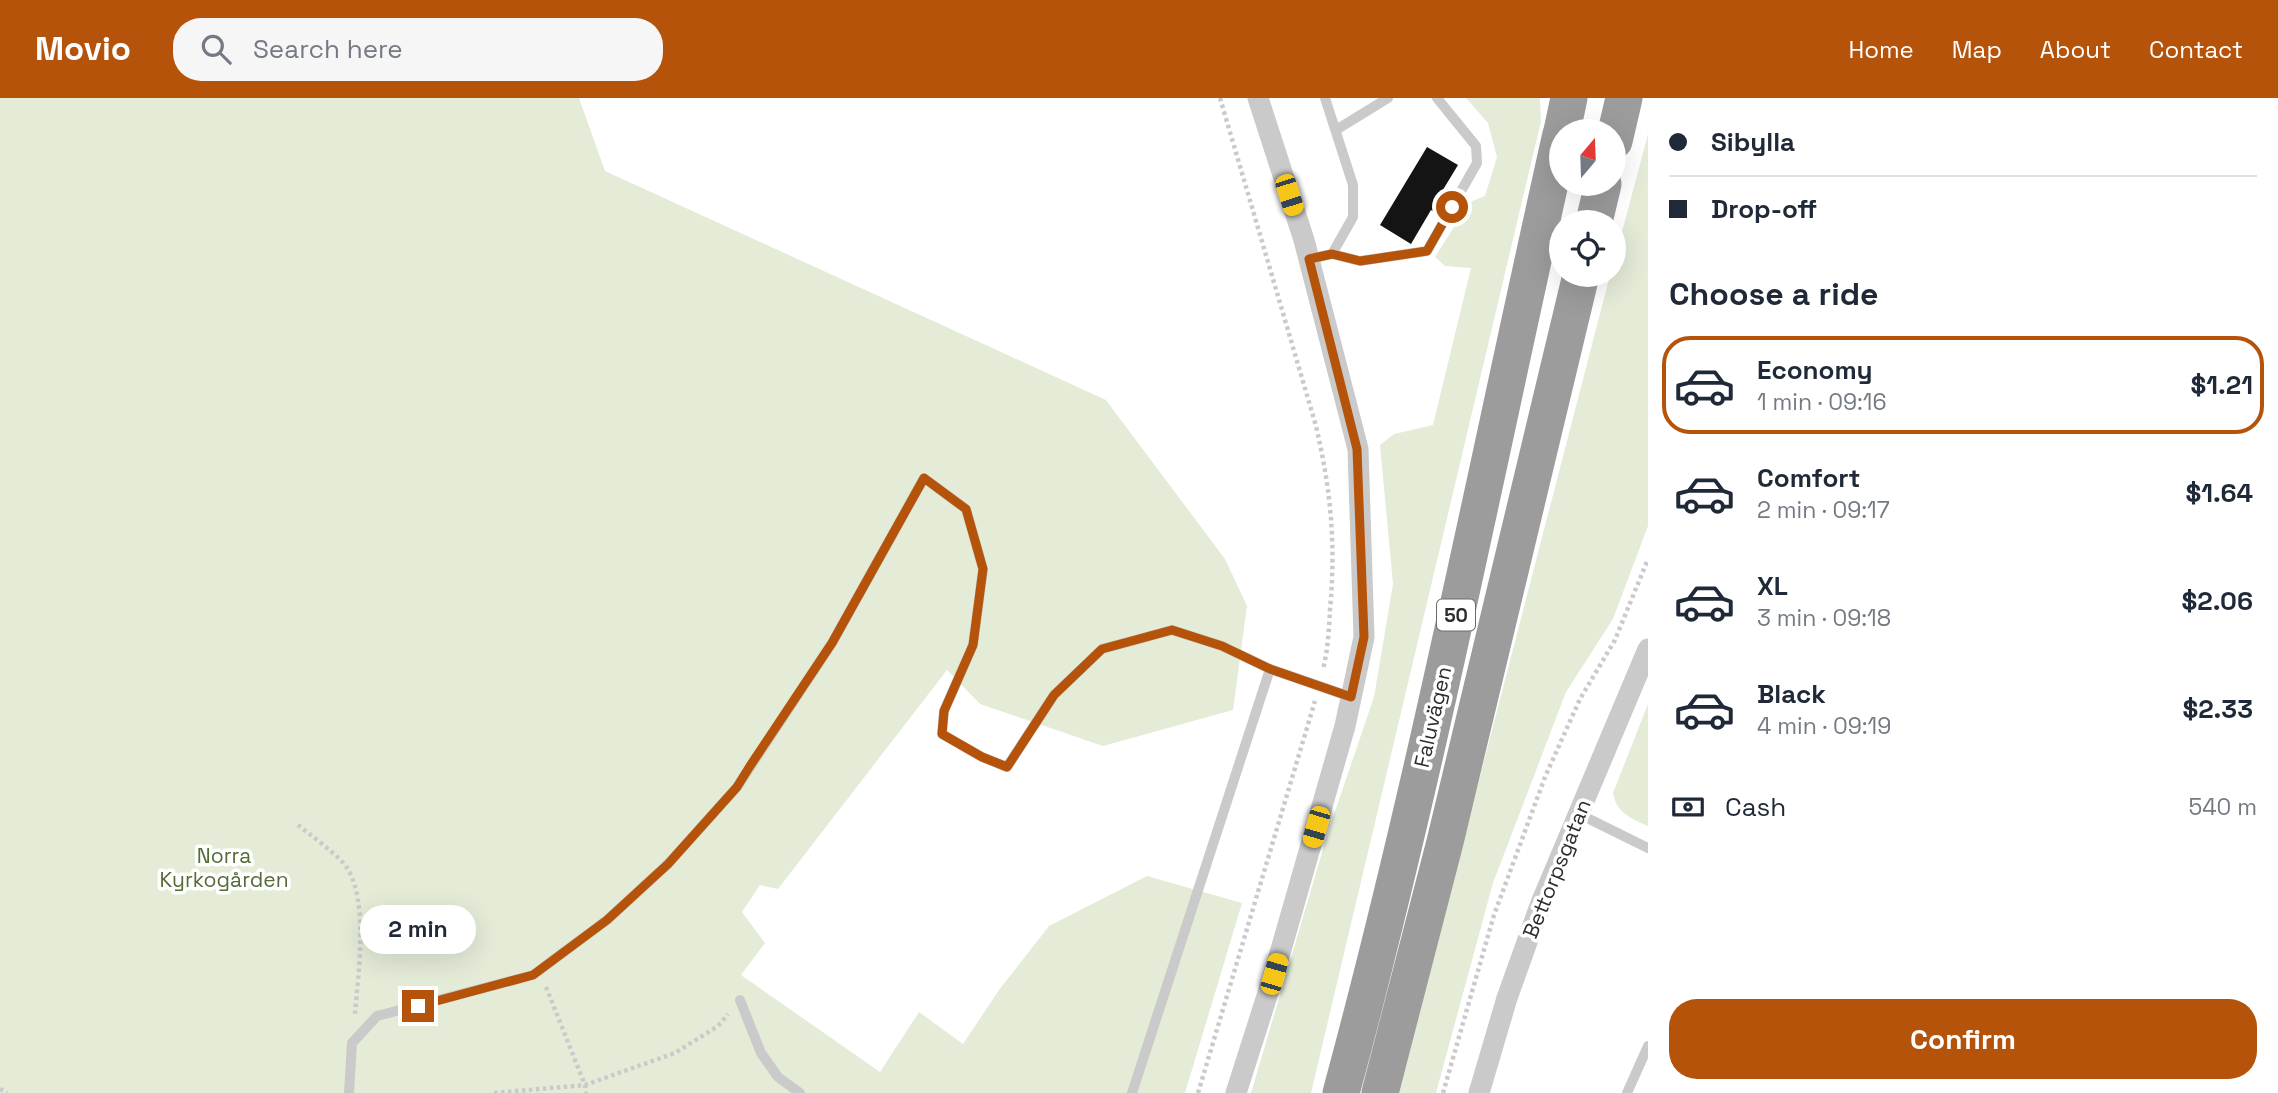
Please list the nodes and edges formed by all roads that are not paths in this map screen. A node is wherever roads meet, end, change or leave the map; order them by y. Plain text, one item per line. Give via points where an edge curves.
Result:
1 (1258, 98) edge
2 (1325, 98) edge
3 (1388, 98) edge
4 (1437, 98) edge
5 (1570, 98) edge
6 (1624, 98) edge
7 (1565, 119) edge
8 (1619, 119) edge
9 (1336, 130) junction
10 (1549, 188) edge
11 (1332, 254) junction
12 (1309, 259) junction
13 (1578, 287) edge
14 (1648, 649) edge
15 (1270, 669) junction
16 (1351, 697) junction
17 (1579, 814) junction
18 (1648, 848) edge
19 (740, 1000) road end
20 (1648, 1046) edge
21 (349, 1093) edge
22 (800, 1093) edge
23 (1132, 1093) edge
24 (1236, 1093) edge
25 (1341, 1093) edge
26 (1380, 1093) edge
27 (1479, 1093) edge
28 (1627, 1093) edge

1 - 12 street
2 - 9 lane
3 - 9 lane
4 - 11 lane via 1476,146 1477,163 1427,251 1360,261
5 - 7 highway, Faluvägen / 50
6 - 8 highway
9 - 11 lane via 1353,185 1353,217
10 - 25 highway, Faluvägen / 50 via 1405,844
11 - 12 lane
12 - 16 street via 1357,449 1364,637
13 - 26 highway, Faluvägen / 50
14 - 17 street, Bettorpsgatan
15 - 16 lane
15 - 21 lane via 1222,646 1172,630 1102,649 1054,695 1007,767 982,757 942,734 944,711 973,645 983,569 966,509 924,478 832,643 737,787 668,864 607,920 533,975 377,1016 352,1043
15 - 23 lane
16 - 24 street via 1278,962
17 - 18 lane
17 - 27 street, Bettorpsgatan via 1541,903
19 - 22 lane via 761,1053 778,1077
20 - 28 lane

